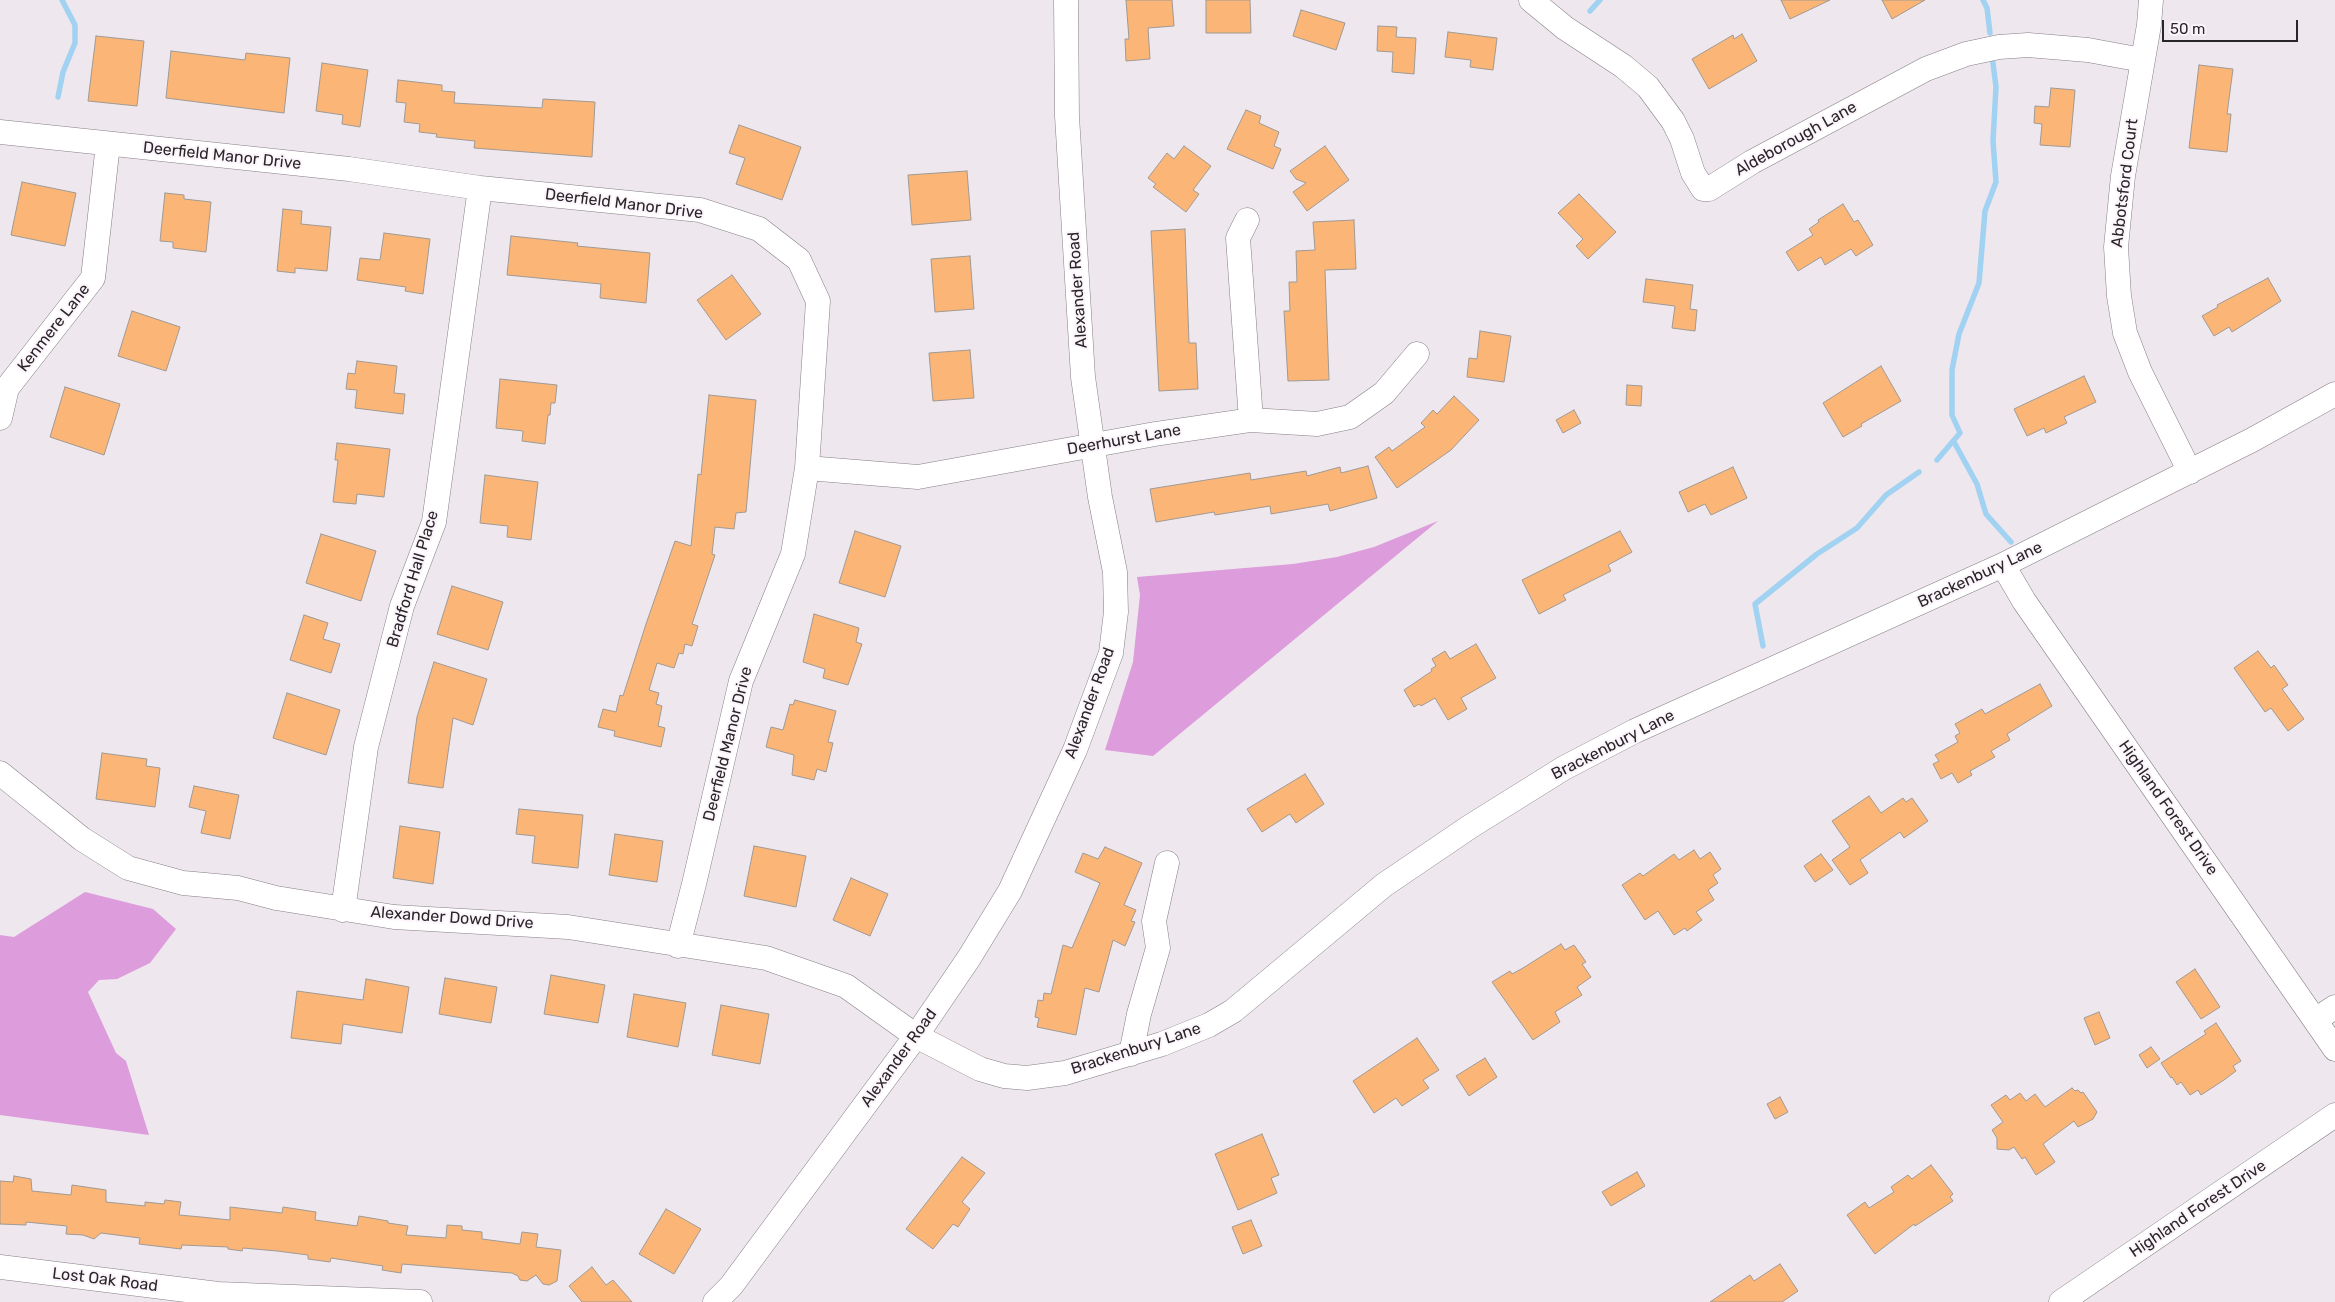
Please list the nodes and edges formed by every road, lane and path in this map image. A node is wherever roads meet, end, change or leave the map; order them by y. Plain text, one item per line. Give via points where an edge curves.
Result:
1 (1066, 0) edge
2 (1531, 0) edge
3 (2151, 0) edge
4 (2142, 60) junction
5 (0, 132) edge
6 (108, 144) junction
7 (480, 188) junction
8 (1247, 220) dead end
9 (1417, 354) dead end
10 (2335, 394) edge
11 (0, 418) edge
12 (1251, 420) junction
13 (1092, 446) junction
14 (807, 468) junction
15 (2190, 472) junction
16 (2003, 565) junction
17 (0, 773) edge
18 (1167, 863) dead end
19 (343, 910) junction
20 (678, 946) junction
21 (2335, 1007) edge
22 (2315, 1020) junction
23 (916, 1036) junction
24 (2335, 1049) edge
25 (1131, 1054) junction
26 (2335, 1115) edge
27 (0, 1267) edge
28 (420, 1302) edge
29 (715, 1302) edge
30 (2061, 1302) edge

1 - 13 street, Alexander Road via 1067,116 1083,377
2 - 4 street, Aldeborough Lane via 1648,87 1673,121 1693,173 1703,189 1926,70 1966,54 2028,45 2088,50
3 - 4 street, Abbotsford Court
4 - 15 street, Abbotsford Court via 2123,176 2116,248 2118,296 2125,333 2140,372
5 - 6 street, Deerfield Manor Drive
6 - 7 street, Deerfield Manor Drive via 349,169
6 - 11 street, Kenmere Lane via 93,278 7,388
7 - 14 street, Deerfield Manor Drive via 700,210 759,229 799,260 818,301
7 - 19 street, Bradford Hall Place via 434,522 402,606 366,747
8 - 12 street via 1238,238
9 - 12 street, Deerhurst Lane via 1384,393 1350,417 1317,424
10 - 15 street, Brackenbury Lane
12 - 13 street, Deerhurst Lane
13 - 14 street, Deerhurst Lane via 918,477
13 - 23 street, Alexander Road via 1115,572 1116,612 1111,653 1076,750 1010,891
14 - 20 street, Deerfield Manor Drive via 793,554 741,681
15 - 16 street, Brackenbury Lane
16 - 22 street, Highland Forest Drive
16 - 25 street, Brackenbury Lane via 1635,731 1564,768 1384,885 1234,1011 1190,1034
17 - 19 street, Alexander Dowd Drive via 82,839 128,868 183,882 238,888
18 - 25 street via 1154,921 1158,948
19 - 20 street, Alexander Dowd Drive via 394,917 568,927
20 - 23 street, Alexander Dowd Drive via 766,958 846,986
21 - 22 street
22 - 24 street, Highland Forest Drive
23 - 25 street, Brackenbury Lane via 980,1069 1012,1077 1065,1073
23 - 29 street, Alexander Road via 731,1286
26 - 30 street, Highland Forest Drive
27 - 28 street, Lost Oak Road via 218,1294

